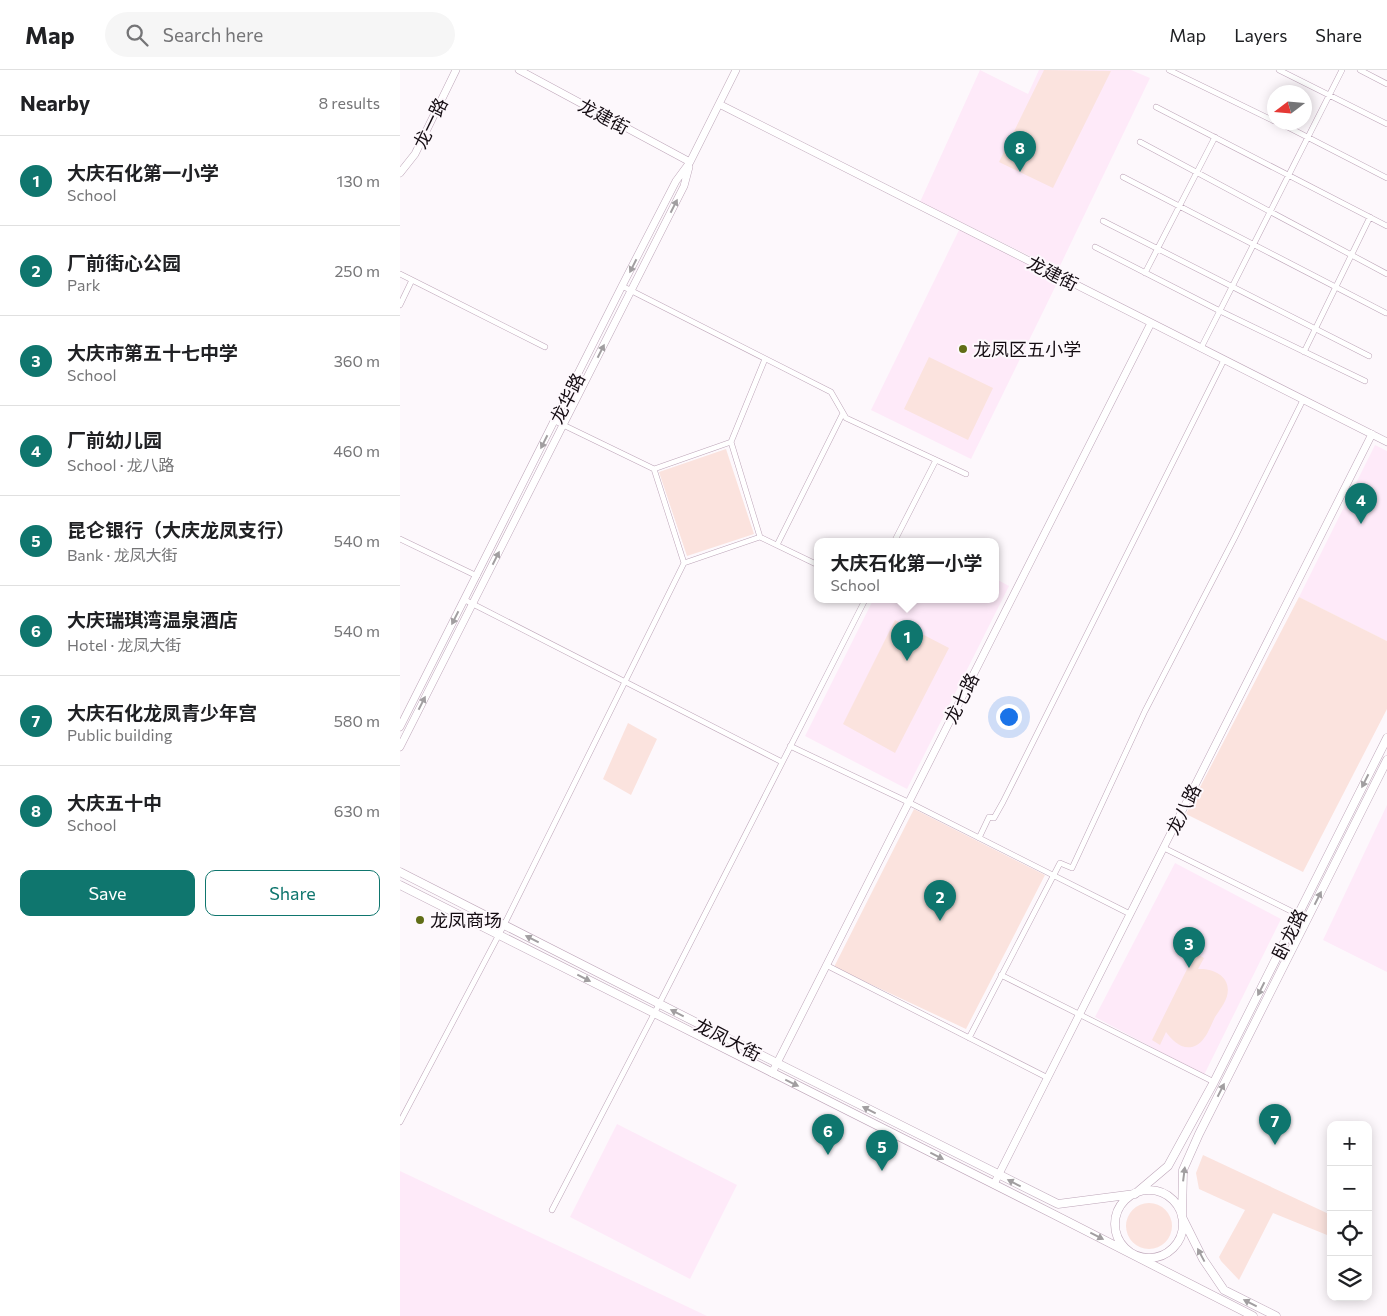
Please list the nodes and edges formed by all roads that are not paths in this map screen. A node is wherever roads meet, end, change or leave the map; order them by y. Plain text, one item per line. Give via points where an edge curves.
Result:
1 (456, 70) edge
2 (518, 70) edge
3 (736, 70) edge
4 (1170, 70) edge
5 (1279, 70) edge
6 (1342, 70) edge
7 (1360, 70) edge
8 (1387, 84) edge
9 (1329, 95) junction
10 (719, 104) junction
11 (1156, 108) dead end
12 (1267, 118) edge
13 (1387, 124) edge
14 (1294, 130) edge
15 (1215, 137) junction
16 (1308, 137) junction
17 (1140, 142) dead end
18 (690, 162) junction
19 (1198, 171) junction
20 (400, 173) edge
21 (1288, 176) junction
22 (1123, 177) dead end
23 (1387, 178) edge
24 (1179, 207) junction
25 (1270, 212) junction
26 (1370, 217) junction
27 (1103, 221) dead end
28 (1387, 226) edge
29 (1253, 246) junction
30 (1095, 247) dead end
31 (1157, 249) junction
32 (1352, 255) junction
33 (1145, 273) junction
34 (400, 274) edge
35 (1387, 274) edge
36 (412, 280) junction
37 (622, 286) junction
38 (1336, 286) junction
39 (1232, 288) junction
40 (631, 291) junction
41 (400, 305) edge
42 (1220, 311) junction
43 (1386, 313) edge
44 (1151, 323) junction
45 (1315, 329) junction
46 (545, 347) dead end
47 (1201, 348) junction
48 (1304, 352) junction
49 (1369, 356) dead end
50 (765, 359) junction
51 (1224, 360) junction
52 (1365, 381) dead end
53 (1303, 400) junction
54 (843, 413) junction
55 (555, 421) junction
56 (563, 425) junction
57 (1372, 434) junction
58 (731, 442) junction
59 (1387, 442) edge
60 (936, 460) junction
61 (654, 469) junction
62 (966, 474) dead end
63 (760, 537) junction
64 (896, 538) edge
65 (400, 539) edge
66 (777, 545) junction
67 (684, 563) junction
68 (814, 563) edge
69 (477, 576) junction
70 (465, 600) junction
71 (863, 603) edge
72 (472, 604) junction
73 (625, 681) junction
74 (400, 727) edge
75 (1387, 738) edge
76 (790, 746) junction
77 (400, 747) edge
78 (1387, 760) edge
79 (782, 762) junction
80 (908, 802) junction
81 (979, 838) junction
82 (1164, 848) junction
83 (400, 872) edge
84 (1054, 876) junction
85 (400, 885) edge
86 (1130, 914) junction
87 (1298, 915) junction
88 (1307, 919) junction
89 (504, 925) junction
90 (499, 935) junction
91 (826, 965) junction
92 (1001, 975) junction
93 (659, 1004) junction
94 (654, 1014) junction
95 (1080, 1015) junction
96 (969, 1038) junction
97 (776, 1063) junction
98 (772, 1073) junction
99 (1048, 1078) junction
100 (1214, 1082) junction
101 (400, 1122) edge
102 (999, 1175) junction
103 (994, 1184) junction
104 (1135, 1194) junction
105 (552, 1210) dead end
106 (1182, 1217) junction
107 (1134, 1255) junction
108 (1253, 1316) edge
109 (1276, 1316) edge

1 - 20 street, 龙一路 via 415,154
2 - 18 street, 龙建街
3 - 10 street, 龙华路
4 - 12 street
5 - 9 street
6 - 9 street
7 - 8 street
9 - 13 street
9 - 16 street
10 - 18 street, 龙华路
10 - 44 street, 龙建街
11 - 15 street
14 - 16 street
15 - 19 street
15 - 21 street
16 - 21 street
16 - 23 street
17 - 19 street
18 -> 37 street, 龙华路 via 676,181
40 -> 18 street via 684,186
19 - 24 street
19 - 25 street
21 - 25 street
21 - 26 street
22 - 24 street
24 - 29 street
24 - 31 street
25 - 29 street
25 - 32 street
26 - 28 street
26 - 32 street
27 - 31 street
29 - 38 street
29 - 39 street
30 - 33 street
31 - 33 street
31 - 39 street
32 - 35 street
32 - 38 street
33 - 42 street
34 - 36 street
36 - 41 street
36 - 46 street
37 - 40 street
37 - 55 street, 龙华路
38 - 43 street
38 - 45 street
39 - 42 street
39 - 45 street
40 - 50 street
56 -> 40 street
42 - 47 street
42 - 48 street
44 - 47 street, 龙建街
44 - 80 street, 龙七路
45 - 48 street
45 - 49 street
47 - 51 street, 龙建街
48 - 52 street
50 - 54 street via 831,392
50 - 58 street
51 - 53 street, 龙建街
51 - 81 street via 1003,802 994,818 989,817
53 - 57 street, 龙建街
53 - 84 street via 1145,711 1072,868 1060,863
54 - 60 street via 846,418
54 - 66 street
55 - 56 street
55 -> 69 street, 龙华路
56 - 61 street
72 -> 56 street
57 - 59 street, 龙建街
57 - 82 street, 龙八路
58 - 61 street
58 - 63 street
60 - 62 street
60 - 64 street
61 - 67 street
63 - 66 street
63 - 67 street
65 - 69 street
66 - 68 street
67 - 73 street
69 - 70 street, 龙华路
70 - 72 street
70 -> 74 street, 龙华路
71 - 76 street
72 - 73 street
77 -> 72 street
73 - 79 street
73 - 89 street
75 -> 87 main road, 卧龙路
76 - 79 street
76 - 80 street
88 -> 78 main road, 卧龙路
79 - 93 street
80 - 81 street
80 - 91 street, 龙七路
81 - 84 street
82 - 86 street, 龙八路
82 - 87 street
83 - 89 main road, 龙凤大街
84 - 86 street
84 - 92 street
85 - 90 main road, 龙凤大街
86 - 95 street, 龙八路
87 - 88 street
87 -> 100 main road, 卧龙路
106 -> 88 main road, 卧龙路 via 1183,1170
89 - 90 street
93 -> 89 main road, 龙凤大街
90 -> 94 main road, 龙凤大街
90 - 101 street
91 - 96 street
91 - 97 street, 龙七路
92 - 95 street
92 - 96 street
93 - 94 street
97 -> 93 main road, 龙凤大街
94 - 98 main road, 龙凤大街
94 - 105 street
95 - 99 street, 龙八路
95 - 100 street
96 - 99 street
97 - 98 street, 龙七路
102 -> 97 main road, 龙凤大街
98 -> 103 main road, 龙凤大街
99 - 102 street, 龙八路
100 - 104 main road, 卧龙路 via 1168,1166
102 - 103 street, 龙八路
104 -> 102 main road, 龙凤大街 via 1058,1204
103 -> 107 main road, 龙凤大街
104 - 106 main road via 1154,1191 1164,1194 1172,1200
104 - 107 main road via 1119,1208 1115,1229 1119,1240
106 - 107 main road via 1181,1236 1170,1251 1152,1258
109 -> 106 main road via 1224,1290 1203,1259
107 - 108 main road, 龙凤大街

